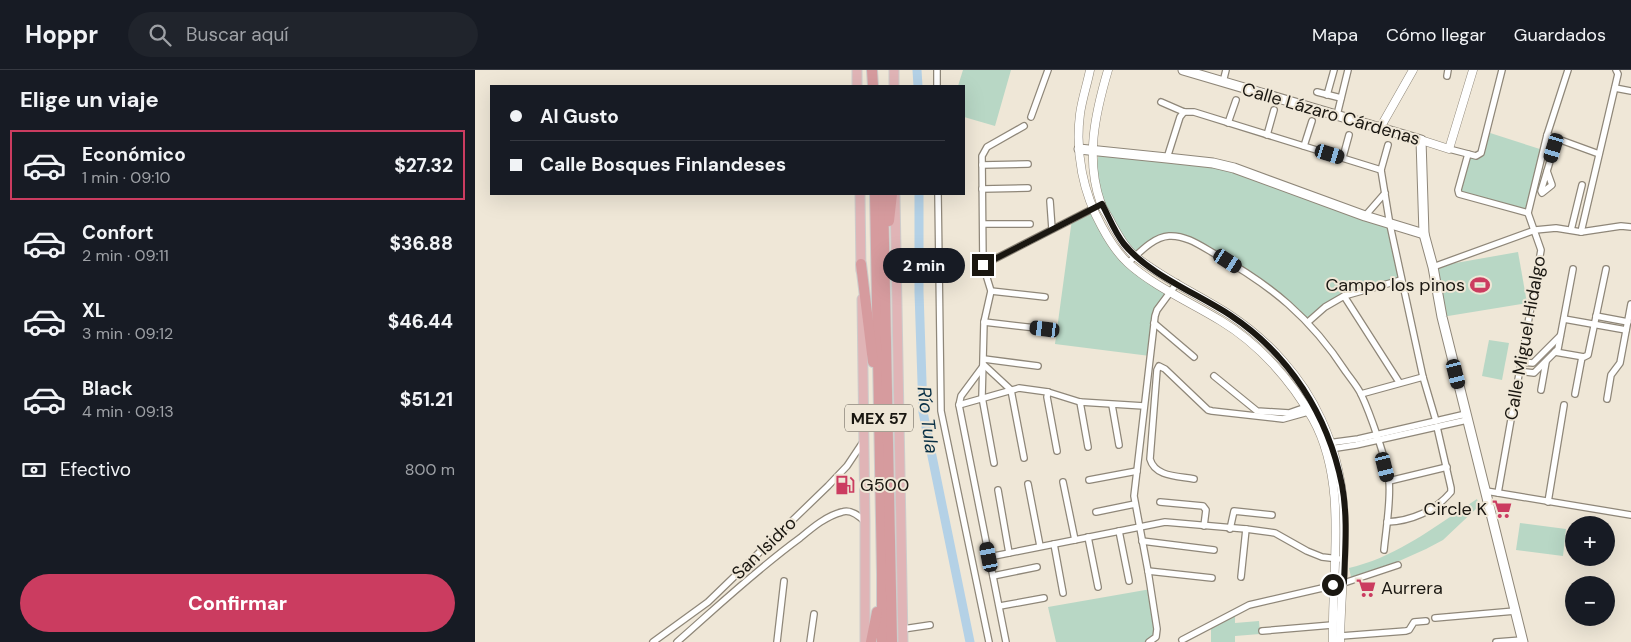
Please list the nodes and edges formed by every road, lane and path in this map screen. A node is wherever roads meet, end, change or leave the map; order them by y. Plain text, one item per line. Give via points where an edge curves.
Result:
1 (857, 70) edge
2 (872, 70) edge
3 (879, 70) edge
4 (894, 70) edge
5 (937, 70) edge
6 (1048, 70) edge
7 (1090, 70) edge
8 (1107, 70) edge
9 (1183, 70) edge
10 (1226, 70) edge
11 (1334, 70) edge
12 (1348, 70) edge
13 (1413, 70) edge
14 (1473, 70) edge
15 (1502, 70) edge
16 (1568, 70) edge
17 (1617, 70) edge
18 (1223, 82) junction
19 (857, 85) edge
20 (873, 85) edge
21 (879, 85) edge
22 (894, 85) edge
23 (937, 85) edge
24 (1615, 88) junction
25 (1317, 92) dead end
26 (1631, 92) edge
27 (1327, 94) junction
28 (1341, 98) junction
29 (1236, 100) dead end
30 (1161, 102) dead end
31 (1274, 110) dead end
32 (1184, 112) junction
33 (1337, 115) junction
34 (1031, 117) dead end
35 (1312, 121) dead end
36 (1228, 123) junction
37 (1024, 126) dead end
38 (1380, 128) junction
39 (1267, 135) junction
40 (1349, 135) dead end
41 (1547, 135) junction
42 (1557, 138) junction
43 (1421, 140) junction
44 (1387, 145) dead end
45 (1304, 146) junction
46 (1449, 148) junction
47 (1079, 149) junction
48 (1092, 149) junction
49 (1468, 154) junction
50 (1599, 154) junction
51 (1343, 157) junction
52 (1167, 158) junction
53 (982, 164) junction
54 (1028, 164) dead end
55 (1381, 170) junction
56 (1547, 171) dead end
57 (1582, 185) dead end
58 (1027, 188) dead end
59 (982, 189) junction
60 (1385, 194) junction
61 (859, 195) edge
62 (875, 195) edge
63 (883, 195) edge
64 (894, 195) edge
65 (894, 195) edge
66 (938, 195) edge
67 (1049, 201) dead end
68 (1102, 204) junction
69 (1091, 209) junction
70 (1528, 213) junction
71 (1365, 216) junction
72 (983, 224) junction
73 (1030, 224) dead end
74 (1390, 225) junction
75 (1631, 227) edge
76 (1052, 229) junction
77 (1535, 230) junction
78 (1571, 230) junction
79 (1581, 232) junction
80 (1424, 234) junction
81 (885, 256) junction
82 (1135, 256) junction
83 (1128, 263) junction
84 (861, 264) junction
85 (983, 265) junction
86 (1433, 267) junction
87 (1606, 268) dead end
88 (1573, 269) dead end
89 (1401, 280) junction
90 (1177, 283) junction
91 (991, 290) junction
92 (1171, 291) junction
93 (1344, 296) junction
94 (1045, 297) dead end
95 (1631, 304) edge
96 (1596, 316) junction
97 (1564, 318) junction
98 (984, 322) junction
99 (1308, 322) junction
100 (1628, 322) junction
101 (1594, 324) junction
102 (1156, 325) junction
103 (1045, 329) dead end
104 (1626, 330) junction
105 (1560, 336) junction
106 (1555, 352) junction
107 (1584, 356) junction
108 (1194, 357) dead end
109 (1546, 361) junction
110 (984, 362) junction
111 (1521, 362) junction
112 (1038, 366) dead end
113 (1519, 372) junction
114 (1214, 376) dead end
115 (1423, 377) junction
116 (1399, 382) junction
117 (879, 386) junction
118 (1011, 390) junction
119 (1541, 390) dead end
120 (1048, 392) junction
121 (1361, 394) junction
122 (1575, 394) dead end
123 (982, 397) junction
124 (1607, 399) dead end
125 (1080, 402) junction
126 (959, 404) junction
127 (1313, 404) junction
128 (1112, 405) junction
129 (1564, 405) dead end
130 (1144, 406) junction
131 (1307, 410) junction
132 (1467, 417) junction
133 (1436, 424) junction
134 (1377, 438) junction
135 (863, 442) junction
136 (1119, 445) dead end
137 (1328, 446) junction
138 (1088, 447) dead end
139 (1057, 450) dead end
140 (1024, 458) dead end
141 (994, 463) dead end
142 (1447, 467) junction
143 (1137, 471) junction
144 (1194, 479) dead end
145 (1089, 480) dead end
146 (1389, 481) junction
147 (1063, 482) dead end
148 (1028, 484) dead end
149 (997, 490) dead end
150 (1486, 491) junction
151 (1498, 493) junction
152 (1160, 502) dead end
153 (1548, 502) junction
154 (1135, 504) junction
155 (1096, 512) dead end
156 (1272, 515) dead end
157 (1631, 515) edge
158 (865, 522) junction
159 (1387, 522) junction
160 (1204, 526) junction
161 (1139, 527) junction
162 (1230, 529) junction
163 (1246, 529) junction
164 (1119, 531) junction
165 (1088, 537) junction
166 (1075, 540) junction
167 (1142, 542) junction
168 (1054, 544) junction
169 (1040, 546) junction
170 (1214, 550) dead end
171 (1384, 550) dead end
172 (1009, 552) junction
173 (989, 557) junction
174 (1334, 559) junction
175 (1345, 559) junction
176 (1398, 565) dead end
177 (1037, 567) dead end
178 (1148, 571) junction
179 (882, 574) junction
180 (993, 576) junction
181 (1241, 576) dead end
182 (1212, 578) dead end
183 (784, 581) dead end
184 (1129, 581) dead end
185 (1344, 583) junction
186 (1333, 585) junction
187 (1098, 587) dead end
188 (1063, 593) dead end
189 (1044, 598) dead end
190 (1000, 606) junction
191 (1515, 611) junction
192 (814, 614) dead end
193 (1435, 618) dead end
194 (1426, 620) dead end
195 (930, 625) dead end
196 (1332, 625) junction
197 (903, 629) junction
198 (1262, 631) dead end
199 (1195, 633) junction
200 (1341, 639) edge
201 (1182, 640) dead end
202 (1523, 641) edge
203 (653, 642) edge
204 (677, 642) edge
205 (777, 642) edge
206 (810, 642) edge
207 (865, 642) edge
208 (871, 642) edge
209 (882, 642) edge
210 (892, 642) edge
211 (903, 642) edge
212 (989, 642) edge
213 (1006, 642) edge
214 (1149, 642) edge
215 (1195, 642) edge
216 (1333, 642) edge
217 (1496, 642) edge

1 - 19 main road
2 - 20 highway
3 - 21 highway
4 - 22 main road
5 - 23 street
6 - 34 street
7 - 47 street via 1080,116
8 - 48 street
9 - 18 main road, Calle Lázaro Cárdenas
10 - 18 street
11 - 27 street
12 - 28 street
13 - 38 street
14 - 46 street
15 - 49 street, Calle Lázaro Cárdenas via 1481,153 1479,156
16 - 41 street
17 - 24 street
18 - 33 main road, Calle Lázaro Cárdenas
24 - 26 street
24 - 50 street
25 - 27 street
27 - 28 street
28 - 33 street
29 - 36 street
30 - 32 street
31 - 39 street
32 - 36 street
32 - 52 street
33 - 38 main road, Calle Lázaro Cárdenas
35 - 45 street
36 - 39 street
37 - 53 street via 987,147 983,151
38 - 43 main road, Calle Lázaro Cárdenas
39 - 45 street
40 - 51 street
41 - 42 street
41 - 70 street
42 - 50 street
42 - 56 street
43 - 46 street, Calle Lázaro Cárdenas
43 - 80 main road
44 - 55 street
45 - 51 street
46 - 49 street, Calle Lázaro Cárdenas
47 - 48 main road
47 - 69 street via 1083,182
48 - 52 main road
48 - 68 street
49 - 70 street via 1458,193
50 - 79 street
51 - 55 street
52 - 71 main road via 1234,168
53 - 54 street
53 - 59 street
55 - 60 street
57 - 78 street
58 - 59 street
59 - 72 street
60 - 71 street
60 - 74 street
61 - 84 main road
62 - 117 highway, MEX 57
63 - 81 highway, MEX 57
64 - 81 highway
65 - 197 main road
66 - 212 street via 941,412
67 - 76 street
68 - 69 street
68 - 82 street via 1123,242
69 - 76 street
69 - 83 street via 1111,244
70 - 77 street, Calle Miguel Hidalgo
71 - 74 main road
72 - 73 street
72 - 85 street
74 - 80 main road
74 - 89 street
75 - 79 street
76 - 85 street
77 - 78 street
77 - 86 street
77 - 111 street, Calle Miguel Hidalgo via 1541,250
78 - 79 street
80 - 86 main road
81 - 210 highway, MEX 57
82 - 83 street
82 - 90 street
82 - 99 street via 1160,238 1181,237 1228,261 1276,293
83 - 92 street
84 - 117 highway via 871,353
84 - 135 main road
85 - 91 street
86 - 132 main road
87 - 96 street
88 - 97 street
89 - 93 street
89 - 115 street
90 - 92 street
90 - 127 street via 1258,335 1290,370
91 - 94 street
91 - 98 street
92 - 102 street via 1157,310
92 - 131 street via 1223,322 1256,347 1278,370
93 - 99 street
93 - 116 street
95 - 100 street
96 - 100 street
96 - 101 street
97 - 101 street
97 - 105 street
98 - 103 street
98 - 110 street
99 - 121 street via 1334,353
100 - 104 street
101 - 104 street
101 - 107 street
102 - 108 street
102 - 130 street
104 - 124 street via 1620,363 1611,375
105 - 106 street
105 - 111 street via 1533,363
106 - 107 street
106 - 109 street
107 - 122 street
109 - 113 street via 1534,373
109 - 119 street
110 - 112 street
110 - 118 street
110 - 123 street
110 - 126 street
111 - 113 street, Calle Miguel Hidalgo
113 - 151 street, Calle Miguel Hidalgo
114 - 131 street via 1257,411 1283,413
115 - 116 street
115 - 133 street
116 - 121 street
117 - 179 highway, MEX 57
118 - 120 street via 1029,388
118 - 123 street
118 - 140 street
120 - 125 street
120 - 139 street
121 - 134 street
123 - 126 street
123 - 141 street
125 - 128 street
125 - 138 street
126 - 173 street
127 - 131 street
127 - 137 street via 1321,418
128 - 130 street
128 - 136 street
129 - 153 street
130 - 143 street
131 - 137 street
131 - 144 street via 1283,419 1208,410 1165,368 1159,366 1149,459 1151,466 1164,474
132 - 133 street
132 - 150 main road
133 - 134 street
133 - 142 street
134 - 137 street
134 - 146 street
135 - 158 main road
135 - 203 street, San Isidro via 828,486 708,602
137 - 174 street via 1337,523
137 - 175 street via 1342,485
142 - 146 street
142 - 159 street via 1451,488 1448,495 1415,517
143 - 145 street
143 - 154 street
146 - 159 street
147 - 166 street
148 - 169 street
149 - 172 street
150 - 151 street
150 - 191 main road
151 - 153 street
152 - 160 street via 1203,506 1206,510
153 - 157 street
154 - 155 street
154 - 161 street
156 - 162 street via 1234,511
158 - 204 street, San Isidro via 847,511 822,521 776,555
158 - 207 main road
159 - 171 street
160 - 161 street via 1165,522
160 - 162 street
161 - 164 street
161 - 167 street
162 - 163 street
163 - 174 street via 1275,533 1307,551
163 - 181 street
164 - 165 street
164 - 184 street
165 - 166 street
165 - 187 street
166 - 168 street
167 - 170 street
167 - 178 street
168 - 169 street
168 - 188 street
169 - 172 street
172 - 173 street
173 - 180 street
174 - 175 street
174 - 186 street
175 - 185 street
176 - 185 street
177 - 180 street
178 - 182 street
178 - 214 street via 1157,633
179 - 208 highway
179 - 209 highway, MEX 57
180 - 190 street
183 - 205 street
185 - 186 street
185 - 200 street
186 - 196 street
186 - 199 street via 1249,605
189 - 190 street
190 - 213 street
191 - 193 street
191 - 202 main road
192 - 206 street
194 - 200 street via 1414,622 1407,631
195 - 197 street
196 - 198 street
196 - 216 street
197 - 211 main road
199 - 201 street
199 - 215 street
202 - 217 street

